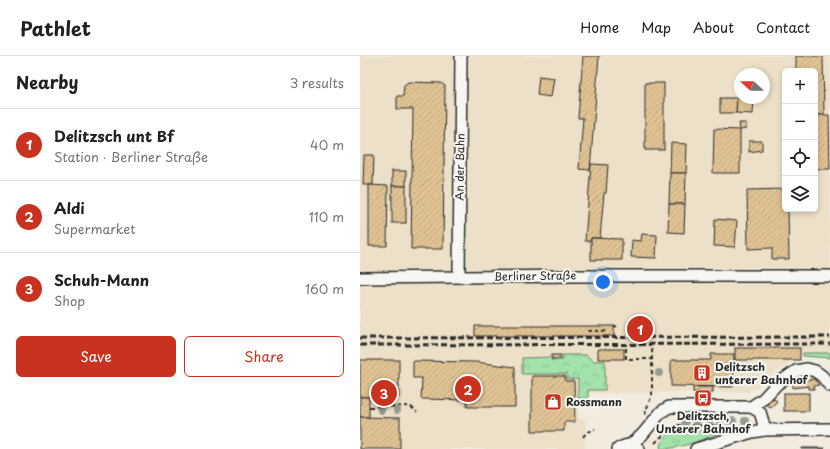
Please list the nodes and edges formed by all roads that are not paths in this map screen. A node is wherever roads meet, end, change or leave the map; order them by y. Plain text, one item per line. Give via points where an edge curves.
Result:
1 (460, 56) edge
2 (830, 276) edge
3 (458, 277) junction
4 (360, 278) edge
5 (830, 386) edge
6 (751, 406) junction
7 (830, 429) edge
8 (764, 430) junction
9 (634, 447) edge
10 (618, 449) edge
11 (696, 449) edge

1 - 3 street, An der Bahn
2 - 3 street, Berliner Straße
3 - 4 street, Berliner Straße
5 - 6 street via 815,371 796,371
6 - 8 street via 760,412
6 - 9 street via 670,408 661,412
7 - 8 street
8 - 11 street
9 - 10 street

